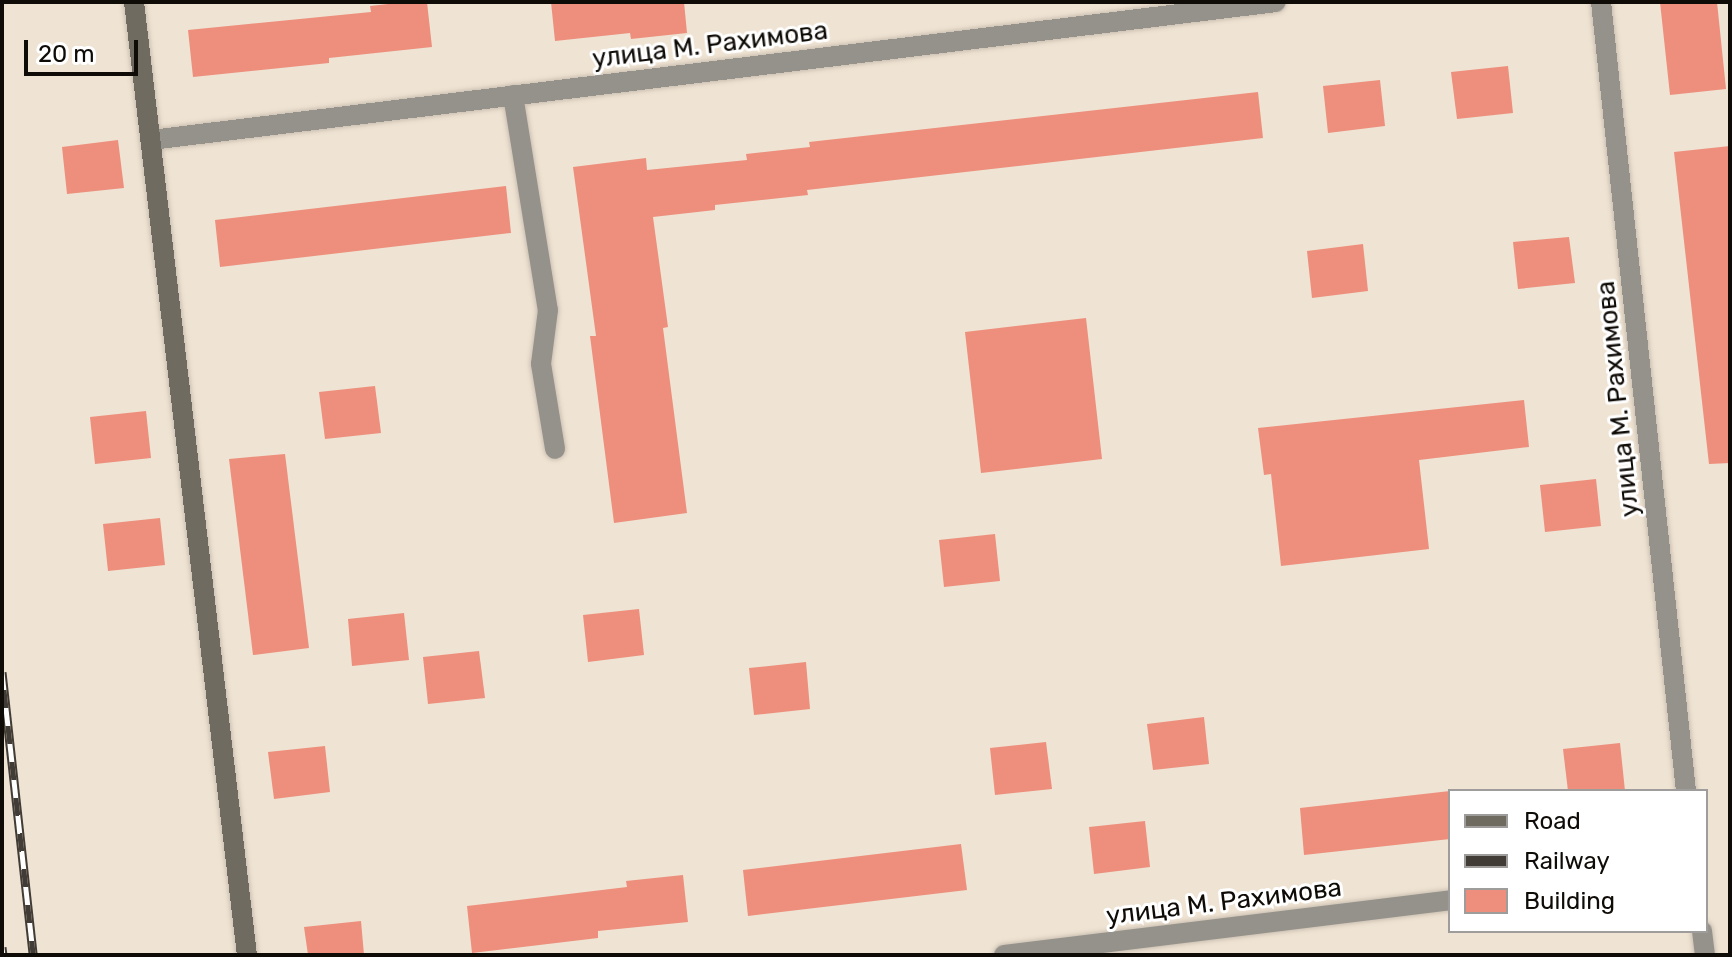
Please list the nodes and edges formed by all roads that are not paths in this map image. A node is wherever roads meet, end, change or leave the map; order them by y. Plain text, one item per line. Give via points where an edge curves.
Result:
1 (134, 2) edge
2 (1276, 2) edge
3 (1601, 2) edge
4 (513, 95) junction
5 (151, 140) junction
6 (555, 449) dead end
7 (1686, 789) edge
8 (1448, 900) edge
9 (1702, 933) edge
10 (247, 955) edge
11 (1004, 955) edge
12 (1705, 955) edge

1 - 5 street
2 - 4 street, улица М. Рахимова
3 - 7 street, улица М. Рахимова
4 - 5 street, улица М. Рахимова
4 - 6 street via 548,310 541,364
5 - 10 street
8 - 11 street, улица М. Рахимова
9 - 12 street

